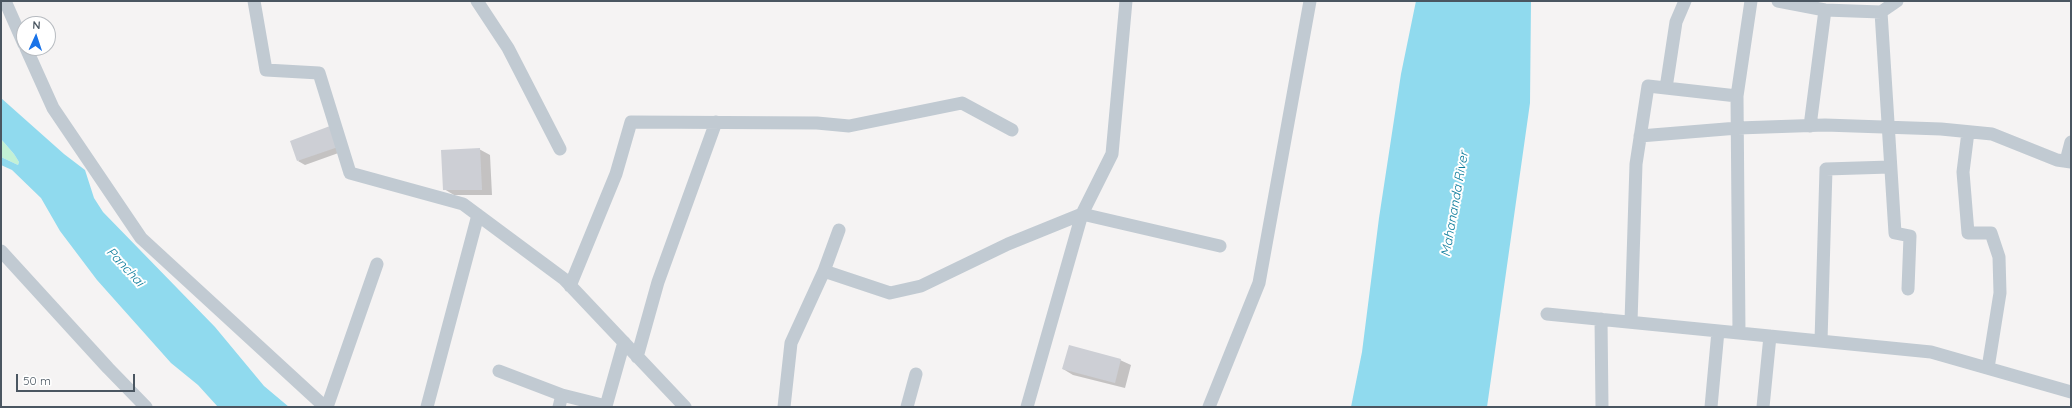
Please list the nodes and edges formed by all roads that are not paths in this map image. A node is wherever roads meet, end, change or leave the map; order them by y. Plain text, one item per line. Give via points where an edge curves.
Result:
1 (5, 1) edge
2 (254, 1) edge
3 (477, 1) edge
4 (1126, 1) edge
5 (1310, 1) edge
6 (1685, 1) edge
7 (1751, 1) edge
8 (1778, 1) edge
9 (1897, 1) edge
10 (1825, 10) junction
11 (1881, 12) junction
12 (16, 26) edge
13 (30, 56) edge
14 (1666, 88) junction
15 (1738, 96) junction
16 (716, 122) junction
17 (1810, 126) junction
18 (1888, 127) junction
19 (1738, 128) junction
20 (1012, 130) dead end
21 (1968, 132) junction
22 (1640, 136) junction
23 (2071, 142) edge
24 (560, 149) dead end
25 (2068, 162) edge
26 (1890, 167) junction
27 (1082, 214) junction
28 (478, 215) junction
29 (839, 230) dead end
30 (1220, 246) dead end
31 (1, 251) edge
32 (377, 264) dead end
33 (824, 271) junction
34 (570, 286) junction
35 (1908, 289) dead end
36 (1547, 314) dead end
37 (1601, 319) junction
38 (1631, 322) junction
39 (1718, 331) junction
40 (1740, 333) junction
41 (1770, 336) junction
42 (1821, 341) junction
43 (624, 342) junction
44 (637, 357) junction
45 (1988, 368) junction
46 (499, 371) dead end
47 (916, 374) dead end
48 (2071, 392) edge
49 (561, 401) edge
50 (146, 407) edge
51 (326, 407) edge
52 (427, 407) edge
53 (685, 407) edge
54 (784, 407) edge
55 (907, 407) edge
56 (1027, 407) edge
57 (1209, 407) edge
58 (1602, 407) edge
59 (1711, 407) edge
60 (1763, 407) edge

1 - 12 street
2 - 28 street via 266,70 319,72 350,173 463,204
3 - 24 street via 508,48
4 - 27 street via 1112,154
5 - 57 street via 1258,283
6 - 14 street via 1676,22
7 - 15 street
8 - 10 street
9 - 11 street
10 - 11 street
10 - 17 street
11 - 18 street
13 - 51 street via 53,108 141,238
14 - 15 street
14 - 22 street via 1648,86
15 - 19 street
16 - 20 street via 817,123 849,126 962,102
16 - 34 street via 631,122 616,174
16 - 44 street via 658,282
17 - 18 street
17 - 19 street
18 - 21 street
18 - 26 street
19 - 22 street
19 - 40 street
21 - 25 street via 1992,134
21 - 45 street via 1963,172 1968,233 1991,233 1999,257 2000,293
22 - 38 street via 1636,164
23 - 25 street
26 - 35 street via 1895,233 1910,236
26 - 42 street via 1826,169
27 - 30 street
27 - 33 street via 1008,244 921,286 890,293
27 - 56 street
28 - 34 street
28 - 52 street
29 - 33 street
31 - 50 street
32 - 51 street
33 - 54 street via 791,343
34 - 43 street
36 - 37 street
37 - 38 street
37 - 58 street
38 - 39 street
39 - 40 street
39 - 59 street
40 - 41 street
41 - 42 street
41 - 60 street
42 - 45 street via 1931,352
43 - 44 street
43 - 49 street via 606,406
44 - 53 street
45 - 48 street
46 - 49 street
47 - 55 street

